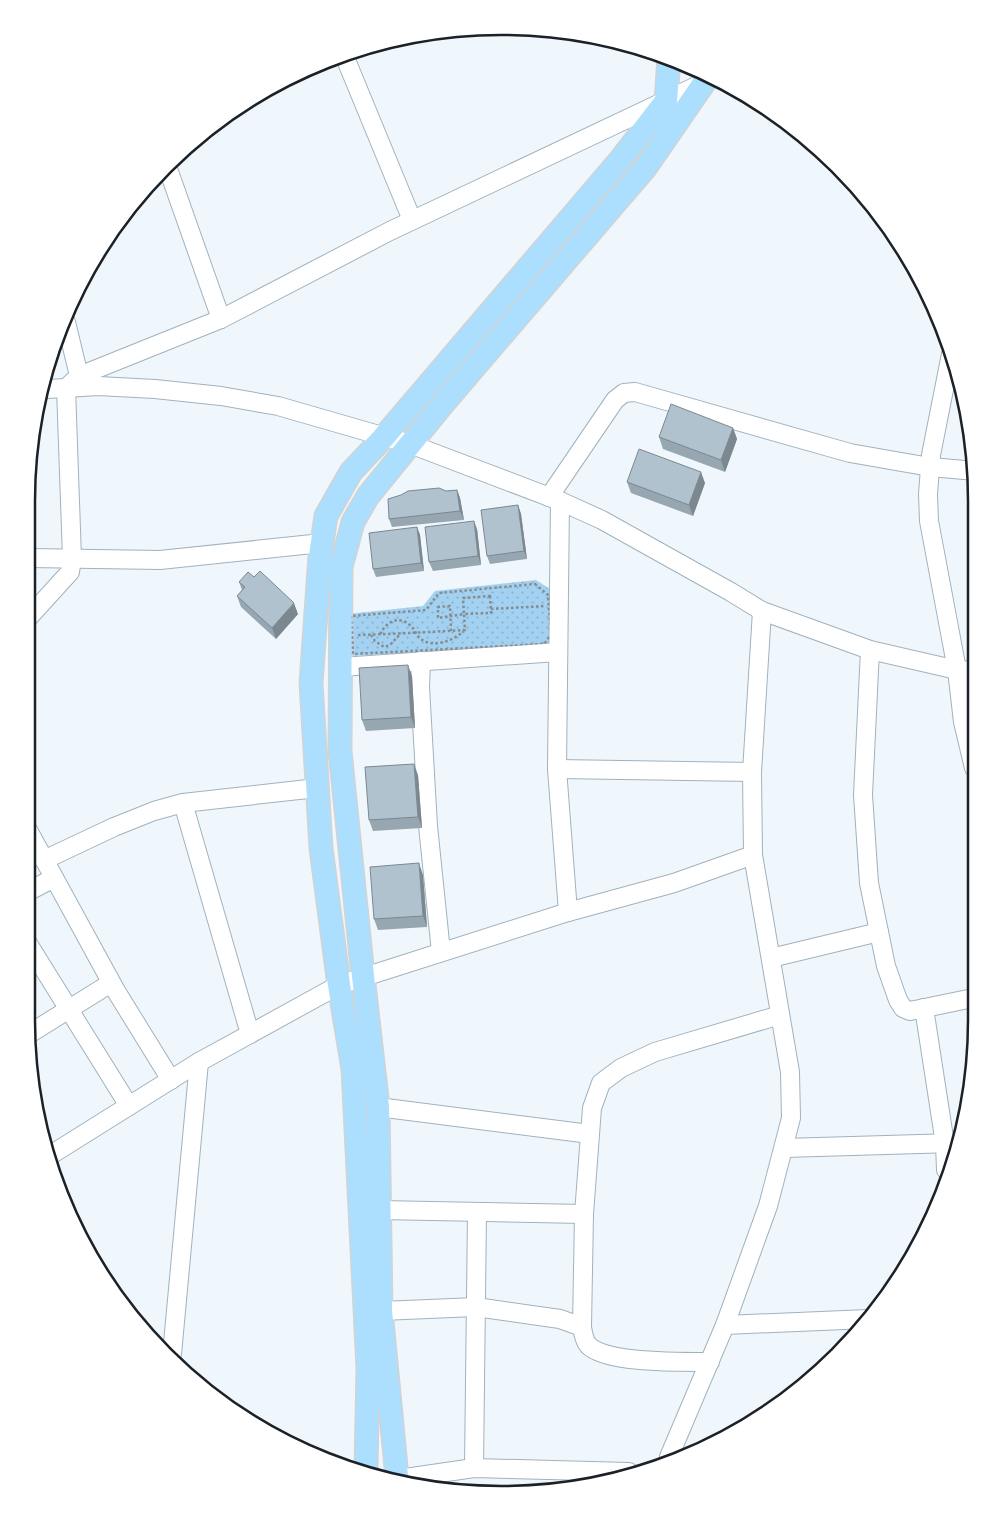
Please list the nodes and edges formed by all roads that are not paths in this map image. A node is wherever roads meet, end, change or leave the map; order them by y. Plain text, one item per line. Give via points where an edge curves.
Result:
1 (347, 62) edge
2 (668, 67) edge
3 (702, 81) edge
4 (705, 82) edge
5 (666, 101) junction
6 (171, 173) edge
7 (412, 220) junction
8 (222, 319) junction
9 (67, 333) edge
10 (949, 370) edge
11 (72, 382) junction
12 (49, 388) edge
13 (383, 438) junction
14 (410, 444) junction
15 (930, 467) junction
16 (967, 470) edge
17 (555, 499) junction
18 (322, 543) junction
19 (35, 558) edge
20 (72, 558) junction
21 (35, 610) edge
22 (762, 611) junction
23 (870, 650) junction
24 (558, 652) junction
25 (421, 661) junction
26 (341, 667) junction
27 (966, 670) edge
28 (968, 743) edge
29 (557, 769) junction
30 (752, 772) junction
31 (317, 788) junction
32 (183, 803) junction
33 (35, 843) edge
34 (753, 855) junction
35 (44, 860) junction
36 (54, 878) junction
37 (35, 888) edge
38 (568, 912) junction
39 (879, 932) junction
40 (441, 952) junction
41 (35, 955) edge
42 (770, 958) junction
43 (363, 976) junction
44 (111, 983) junction
45 (339, 985) junction
46 (968, 999) edge
47 (69, 1008) junction
48 (924, 1008) junction
49 (780, 1015) junction
50 (35, 1030) edge
51 (250, 1034) junction
52 (199, 1062) junction
53 (171, 1080) junction
54 (129, 1106) junction
55 (378, 1107) junction
56 (590, 1134) junction
57 (950, 1144) edge
58 (784, 1148) junction
59 (55, 1152) edge
60 (379, 1210) junction
61 (477, 1212) junction
62 (584, 1214) junction
63 (476, 1307) junction
64 (381, 1311) junction
65 (858, 1319) edge
66 (725, 1325) junction
67 (582, 1327) junction
68 (172, 1349) edge
69 (710, 1362) junction
70 (670, 1454) edge
71 (366, 1465) edge
72 (474, 1468) junction
73 (615, 1472) edge
74 (397, 1474) edge
75 (411, 1477) edge

1 - 7 street
2 - 5 main road
3 - 5 street
4 - 14 main road via 646,167
5 - 7 street
5 - 13 main road
6 - 8 street
7 - 8 street
8 - 11 street
9 - 11 street
10 - 15 street
11 - 12 street
11 - 13 street via 221,396 278,406
11 - 20 street
13 - 14 street
13 - 18 main road via 351,472 326,516
14 - 17 street
14 - 26 main road via 368,496 352,522 340,567
15 - 16 street
15 - 17 street via 850,453 635,392 624,393 615,400
15 - 27 street via 928,521
17 - 22 street via 602,520
17 - 24 street
18 - 20 street via 160,560
18 - 31 main road via 311,683
19 - 20 street
20 - 21 street via 70,572
22 - 23 street
22 - 30 street
23 - 27 street
23 - 39 street via 862,795 869,884
24 - 25 street
24 - 29 street
25 - 26 street
25 - 40 street via 428,826
26 - 43 main road via 340,752
27 - 28 street via 963,722
29 - 30 street
29 - 38 street
30 - 34 street
31 - 32 street
31 - 45 main road via 321,848
32 - 35 street via 114,827
32 - 51 street
33 - 35 street
34 - 38 street via 674,883
34 - 42 street
35 - 36 street
36 - 37 street
36 - 44 street
38 - 40 street
39 - 42 street
39 - 48 street via 898,1000 903,1008 910,1011
40 - 43 street
41 - 47 street
42 - 49 street
43 - 45 street
43 - 55 main road
44 - 47 street
44 - 53 street
45 - 51 street
45 - 71 main road via 353,1070 368,1368
46 - 48 street
47 - 50 street
47 - 54 street
48 - 57 street
49 - 56 street via 655,1052 621,1068 601,1083 592,1108
49 - 58 street via 790,1072 791,1118
51 - 52 street
52 - 53 street
52 - 68 street
53 - 54 street
54 - 59 street
55 - 56 street
55 - 60 main road
56 - 62 street
57 - 58 street
58 - 66 street via 768,1206
60 - 61 street
60 - 64 main road
61 - 62 street
61 - 63 street
62 - 67 street
63 - 64 street
63 - 67 street via 560,1319
63 - 72 street
64 - 74 main road
65 - 66 street
66 - 69 street
67 - 69 street via 589,1346 614,1356
69 - 70 street
72 - 73 street
72 - 75 street

